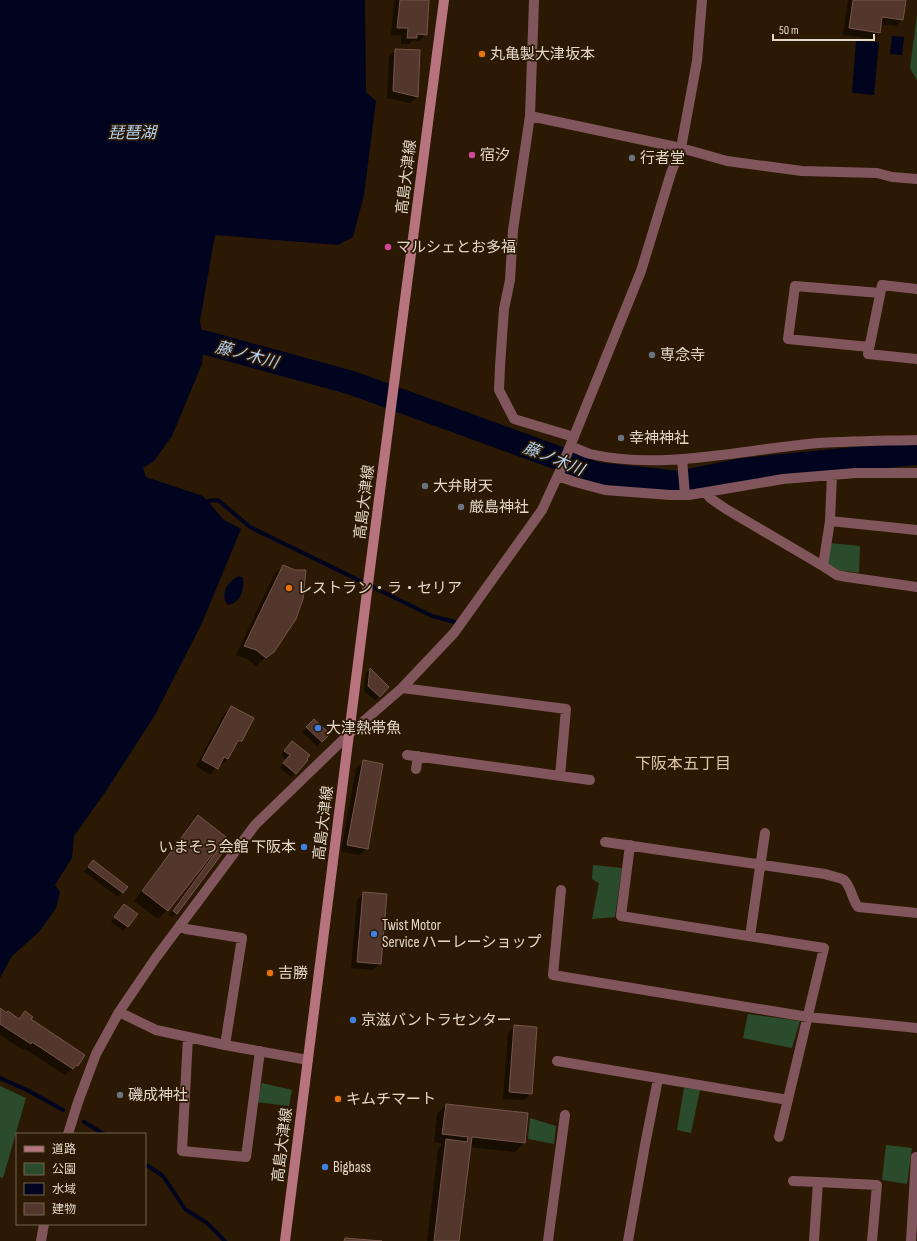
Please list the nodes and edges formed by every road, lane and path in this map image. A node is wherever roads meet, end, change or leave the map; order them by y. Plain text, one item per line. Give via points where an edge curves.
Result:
1 (444, 0) edge
2 (534, 0) edge
3 (702, 0) edge
4 (530, 116) junction
5 (680, 148) junction
6 (917, 179) edge
7 (917, 289) edge
8 (880, 293) junction
9 (869, 347) junction
10 (917, 359) edge
11 (917, 440) edge
12 (571, 444) junction
13 (682, 459) junction
14 (917, 473) edge
15 (559, 474) junction
16 (832, 475) junction
17 (706, 493) junction
18 (685, 495) junction
19 (830, 521) junction
20 (917, 530) edge
21 (824, 566) junction
22 (917, 587) edge
23 (402, 688) junction
24 (350, 733) junction
25 (406, 755) dead end
26 (418, 756) junction
27 (416, 769) dead end
28 (560, 776) junction
29 (590, 780) dead end
30 (764, 833) dead end
31 (605, 842) dead end
32 (630, 845) junction
33 (760, 864) junction
34 (561, 890) dead end
35 (917, 913) edge
36 (180, 926) junction
37 (750, 936) junction
38 (118, 1012) junction
39 (808, 1017) junction
40 (917, 1028) edge
41 (188, 1037) junction
42 (225, 1045) junction
43 (260, 1051) junction
44 (308, 1060) junction
45 (557, 1062) dead end
46 (658, 1079) junction
47 (788, 1100) junction
48 (565, 1115) dead end
49 (68, 1133) edge
50 (779, 1138) dead end
51 (916, 1157) edge
52 (793, 1181) dead end
53 (818, 1182) junction
54 (44, 1225) edge
55 (41, 1241) edge
56 (285, 1241) edge
57 (548, 1241) edge
58 (628, 1241) edge
59 (814, 1241) edge
60 (872, 1241) edge
61 (911, 1241) edge

1 - 24 main road, 高島大津線
2 - 4 street
3 - 5 street via 697,61
4 - 5 street
4 - 12 street via 513,230 510,280 504,309 499,390 514,420
5 - 6 street via 727,161 802,171 877,173
5 - 12 street via 642,271
7 - 8 street via 882,285
8 - 9 street
8 - 9 street via 795,286 788,339
9 - 10 street via 868,354
11 - 13 street via 857,440 807,444
12 - 13 street via 588,454 615,458
12 - 15 street
13 - 18 street
14 - 16 street
15 - 18 street via 575,482 605,490
15 - 23 street via 542,510 471,610 454,633
16 - 17 street via 783,479
16 - 19 street
17 - 18 street
17 - 21 street via 726,509
19 - 20 street
19 - 21 street
21 - 22 street via 837,575
23 - 24 street
23 - 28 street via 566,709
24 - 36 street via 256,825
24 - 44 main road, 高島大津線
25 - 26 street
26 - 27 street
26 - 28 street
28 - 29 street
30 - 33 street
31 - 32 street
32 - 33 street
32 - 37 street via 621,916
33 - 35 street via 825,874 844,881 858,907
33 - 37 street
34 - 39 street via 553,975
36 - 38 street
36 - 42 street via 242,938
37 - 39 street via 824,948
38 - 41 street via 156,1030
38 - 49 street via 96,1054
39 - 40 street
39 - 47 street
41 - 42 street
41 - 43 street via 182,1151 246,1157
42 - 43 street
43 - 44 street
44 - 56 main road, 高島大津線
45 - 46 street
46 - 47 street
46 - 58 street
47 - 50 street
48 - 57 street
51 - 61 street
52 - 53 street
53 - 59 street
53 - 60 street via 877,1185
54 - 55 street

